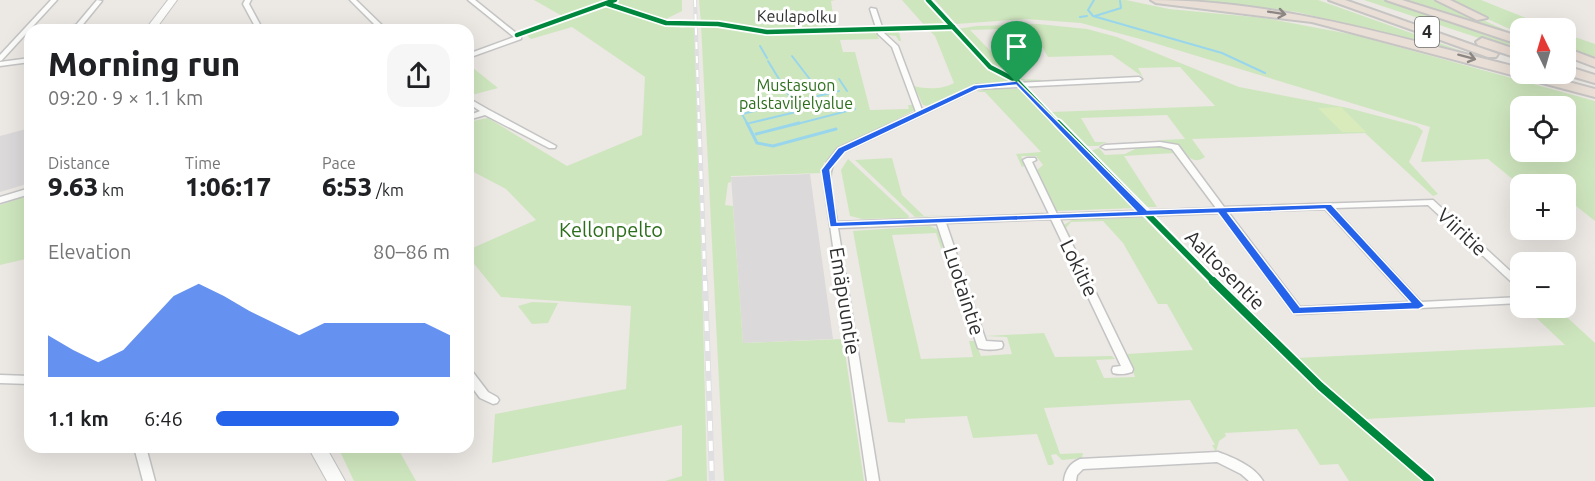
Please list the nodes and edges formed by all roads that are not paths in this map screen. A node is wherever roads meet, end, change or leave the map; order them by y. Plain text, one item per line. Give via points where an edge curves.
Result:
1 (54, 0) edge
2 (173, 0) edge
3 (248, 0) edge
4 (353, 0) edge
5 (471, 0) edge
6 (1156, 0) edge
7 (1334, 0) edge
8 (1356, 0) edge
9 (1391, 0) edge
10 (1441, 0) edge
11 (99, 1) edge
12 (873, 9) dead end
13 (34, 24) edge
14 (80, 24) edge
15 (155, 24) edge
16 (257, 24) edge
17 (378, 24) edge
18 (1510, 30) edge
19 (24, 36) edge
20 (1510, 38) edge
21 (1510, 51) edge
22 (474, 54) edge
23 (1576, 57) edge
24 (0, 59) edge
25 (1510, 59) edge
26 (24, 61) edge
27 (0, 64) edge
28 (1595, 64) edge
29 (1510, 69) edge
30 (1576, 73) edge
31 (1139, 79) dead end
32 (1595, 79) edge
33 (1576, 82) edge
34 (1562, 84) edge
35 (1595, 88) edge
36 (1595, 93) edge
37 (474, 104) edge
38 (486, 112) junction
39 (919, 112) junction
40 (474, 116) edge
41 (552, 146) dead end
42 (1105, 147) dead end
43 (1032, 160) dead end
44 (24, 193) edge
45 (0, 200) edge
46 (1327, 206) junction
47 (1221, 210) junction
48 (1054, 216) junction
49 (941, 221) junction
50 (833, 225) junction
51 (1510, 276) edge
52 (1510, 301) edge
53 (1419, 306) junction
54 (998, 345) dead end
55 (1117, 370) dead end
56 (0, 379) edge
57 (24, 380) edge
58 (474, 382) edge
59 (493, 400) dead end
60 (142, 453) edge
61 (320, 453) edge
62 (149, 481) edge
63 (336, 481) edge
64 (873, 481) edge
65 (1070, 481) edge
66 (1257, 481) edge

1 - 13 street
2 - 15 main road
3 - 16 street via 246,4
4 - 17 street
5 - 22 street via 517,35 517,40
6 -> 29 highway via 1312,19
7 - 25 highway, 4
8 - 21 highway, 4
9 - 20 highway
10 - 18 highway
11 - 14 street
12 - 39 street via 881,34 895,46
19 - 24 street
23 - 28 highway
26 - 27 street
30 - 32 highway
31 - 39 street, Emäpuuntie via 985,85
33 - 35 highway
34 - 36 highway
37 - 38 street
38 - 40 street
38 - 41 street
39 - 50 street, Emäpuuntie via 842,150 832,159 826,170
42 - 47 street via 1175,147
43 - 48 street, Lokitie via 1026,160
44 - 45 street
46 - 47 street
46 - 51 street, Viiritie via 1430,202
46 - 53 street
47 - 48 street
47 - 53 street via 1297,311
48 - 49 street
48 - 55 street, Lokitie via 1128,369
49 - 50 street
49 - 54 street, Luotaintie via 982,345
50 - 64 street, Emäpuuntie
52 - 53 street
56 - 57 street
58 - 59 street
60 - 62 street
61 - 63 main road
65 - 66 street via 1071,473 1080,465 1218,457 1245,470

